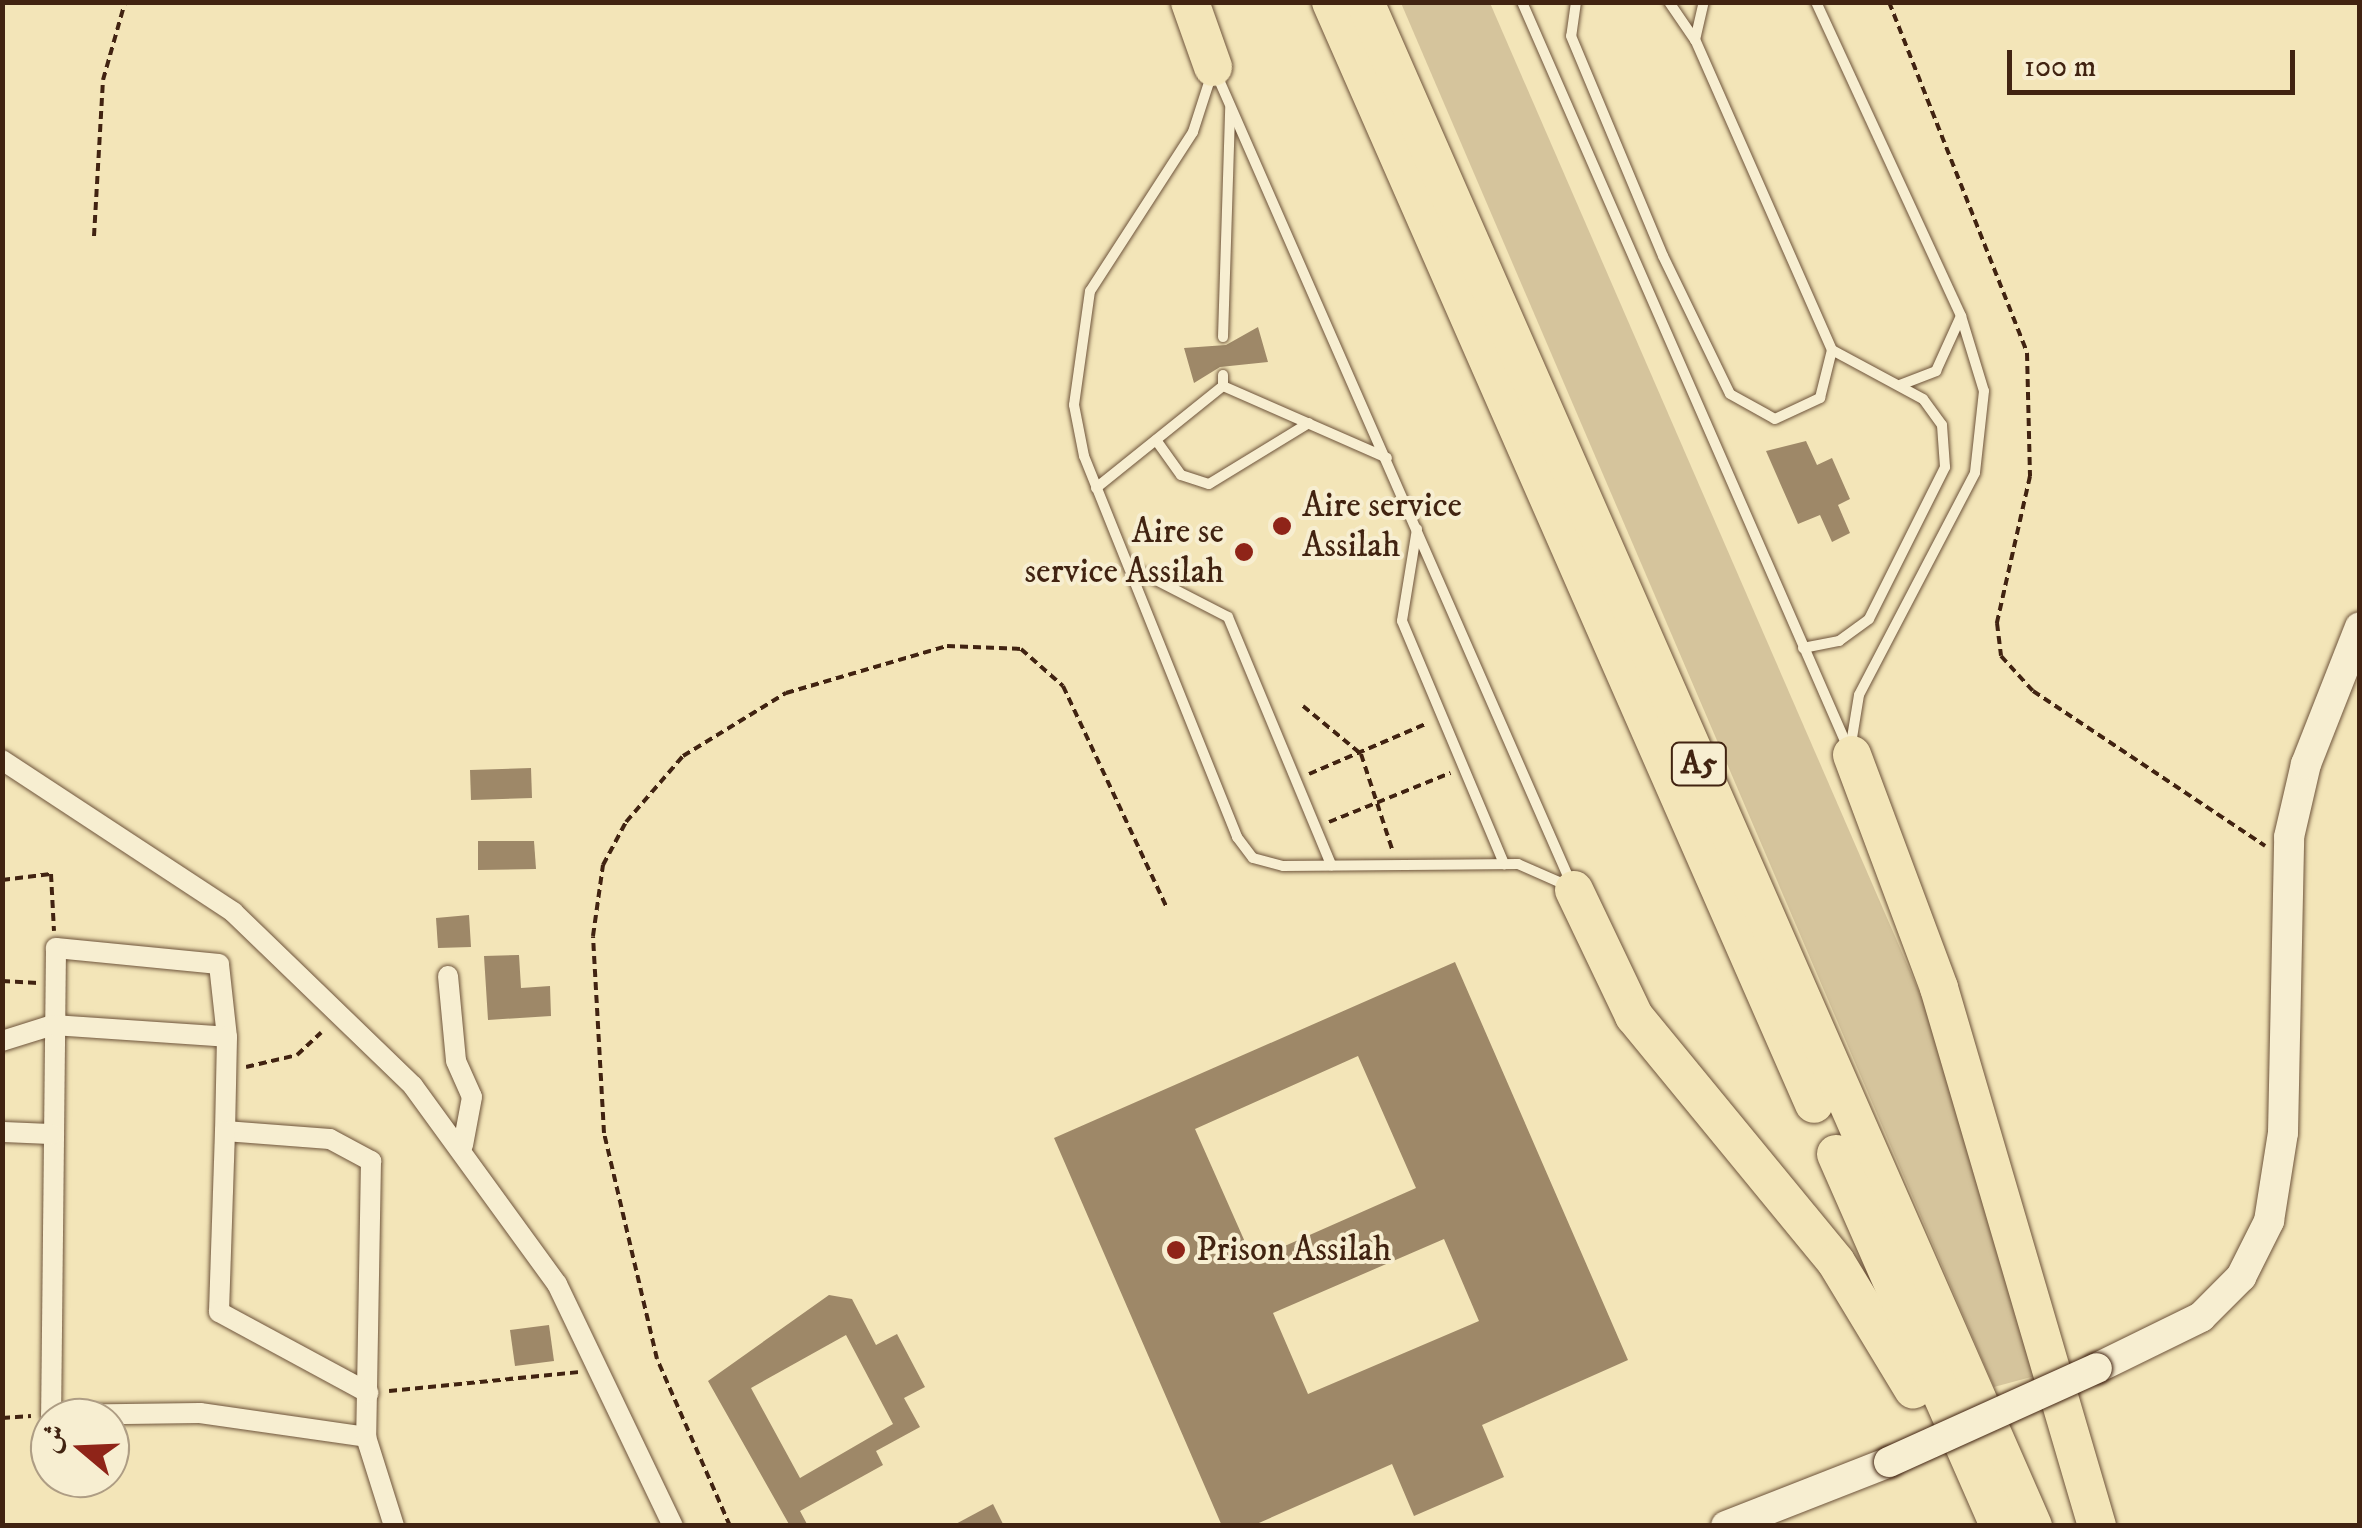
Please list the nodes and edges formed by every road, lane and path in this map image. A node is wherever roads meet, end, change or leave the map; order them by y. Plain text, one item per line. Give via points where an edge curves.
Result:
1 (125, 2) edge
2 (1190, 2) edge
3 (1331, 2) edge
4 (1365, 2) edge
5 (1522, 2) edge
6 (1576, 2) edge
7 (1669, 2) edge
8 (1704, 2) edge
9 (1816, 2) edge
10 (1888, 2) edge
11 (1695, 40) junction
12 (1213, 67) junction
13 (1230, 102) junction
14 (94, 236) dead end
15 (1962, 316) junction
16 (1223, 337) dead end
17 (1832, 350) junction
18 (1899, 385) junction
19 (1309, 424) junction
20 (1156, 440) junction
21 (1388, 458) junction
22 (1096, 488) junction
23 (1418, 528) junction
24 (1131, 567) junction
25 (2360, 627) edge
26 (1803, 648) junction
27 (2360, 673) edge
28 (1303, 706) dead end
29 (1440, 718) junction
30 (2322, 718) junction
31 (1361, 754) junction
32 (1852, 755) junction
33 (2, 760) edge
34 (1464, 768) junction
35 (1295, 780) junction
36 (1376, 802) junction
37 (1315, 828) junction
38 (2286, 860) junction
39 (1395, 863) junction
40 (1504, 864) junction
41 (1331, 865) junction
42 (2, 880) edge
43 (1574, 890) junction
44 (1166, 906) dead end
45 (55, 950) junction
46 (448, 976) dead end
47 (2, 981) edge
48 (54, 984) junction
49 (53, 1025) junction
50 (321, 1033) dead end
51 (227, 1037) junction
52 (2, 1041) edge
53 (226, 1071) junction
54 (2, 1132) edge
55 (226, 1132) junction
56 (52, 1134) junction
57 (463, 1145) junction
58 (603, 1370) junction
59 (368, 1393) junction
60 (51, 1398) edge
61 (130, 1413) edge
62 (30, 1416) edge
63 (2, 1418) edge
64 (366, 1437) junction
65 (394, 1526) edge
66 (672, 1526) edge
67 (730, 1526) edge
68 (1726, 1526) edge
69 (1978, 1526) edge
70 (1999, 1526) edge
71 (2033, 1526) edge
72 (2097, 1526) edge

1 - 14 path via 102,80
2 - 12 highway
3 - 70 highway, A5
4 - 71 highway, A5
5 - 26 lane
6 - 17 lane via 1574,46 1730,394 1757,416 1794,415 1828,385
7 - 11 lane
8 - 11 lane
9 - 15 lane
10 - 38 path via 2027,353 2030,476 1997,624 2001,656 2033,691
11 - 17 lane
12 - 13 lane
12 - 22 lane via 1193,132 1090,291 1074,405
13 - 16 lane
13 - 21 lane
15 - 18 lane via 1936,371
15 - 32 lane via 1984,390 1981,449 1860,695
17 - 18 lane
18 - 26 lane via 1942,425 1941,480 1869,619 1839,641
19 - 20 lane via 1223,380
19 - 20 lane via 1209,484 1181,475
19 - 21 lane
20 - 22 lane
21 - 23 lane
22 - 24 lane
23 - 29 lane via 1398,603
23 - 43 lane
24 - 35 lane via 1228,616
24 - 41 lane via 1246,852 1282,866
25 - 30 street
26 - 32 lane
27 - 30 street
28 - 31 path
29 - 31 path
29 - 34 lane
30 - 38 street
31 - 35 path
31 - 36 path
32 - 72 highway via 1939,988
33 - 57 street via 234,912 350,1018
34 - 36 path
34 - 40 lane
35 - 37 lane
36 - 37 path
36 - 39 path
37 - 41 lane
38 - 68 street, bridge via 2283,1132 2264,1234 2240,1277 2201,1318 1888,1462
39 - 40 lane
39 - 41 lane
40 - 43 lane
42 - 45 path via 51,874
43 - 69 highway via 1634,1016 1872,1314
44 - 67 path via 1063,686 1022,649 946,646 786,692 682,756 626,822 603,865 593,936 604,1133 657,1359
45 - 48 street
45 - 51 street via 219,964
46 - 57 street via 456,1061 472,1096
47 - 48 path
48 - 49 street
49 - 51 street
49 - 52 street
49 - 56 street
50 - 53 path via 284,1061
51 - 53 street
53 - 55 street
54 - 56 street
55 - 59 street via 218,1312
55 - 59 street via 330,1139 370,1161
56 - 60 street
57 - 58 street
58 - 59 path
58 - 66 street
59 - 64 street
61 - 64 street via 200,1413
62 - 63 path
64 - 65 street

